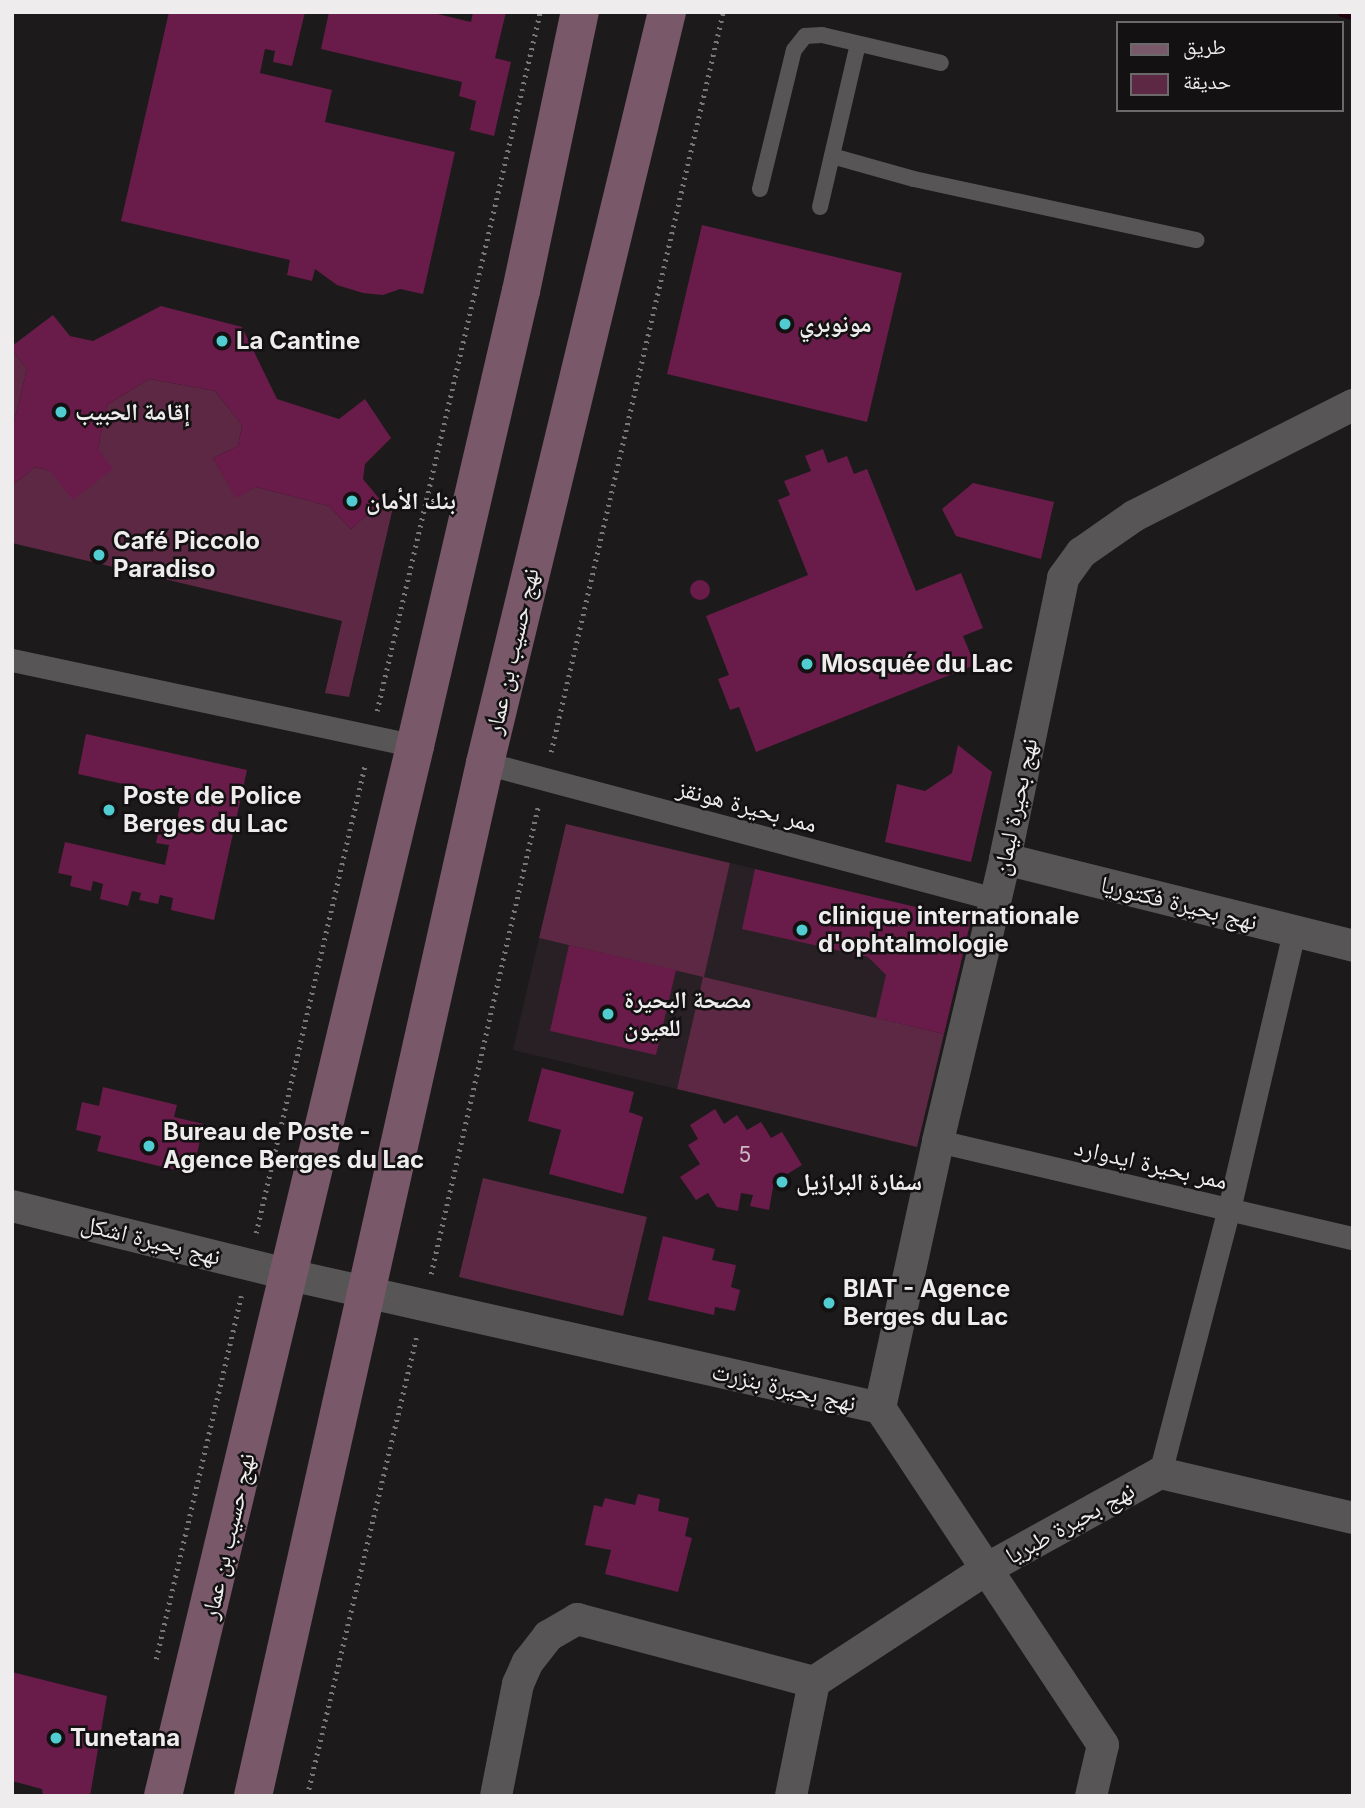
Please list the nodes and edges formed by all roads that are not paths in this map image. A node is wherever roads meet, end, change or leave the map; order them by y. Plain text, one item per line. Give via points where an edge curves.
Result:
1 (580, 12) edge
2 (667, 12) edge
3 (858, 44) junction
4 (941, 63) dead end
5 (832, 156) junction
6 (760, 189) dead end
7 (820, 208) dead end
8 (1196, 240) dead end
9 (1353, 405) edge
10 (12, 660) edge
11 (415, 746) junction
12 (485, 763) junction
13 (1005, 859) junction
14 (995, 899) junction
15 (1294, 932) junction
16 (1353, 946) edge
17 (938, 1140) junction
18 (12, 1206) edge
19 (1229, 1209) junction
20 (1353, 1238) edge
21 (290, 1275) junction
22 (366, 1292) junction
23 (880, 1408) junction
24 (1160, 1473) junction
25 (1353, 1518) edge
26 (988, 1568) junction
27 (814, 1682) junction
28 (163, 1796) edge
29 (253, 1796) edge
30 (496, 1796) edge
31 (791, 1796) edge
32 (1091, 1796) edge

1 - 11 main road, نهج حسيب بن عمار via 518,305
2 - 12 main road, نهج حسيب بن عمار
3 - 4 lane
3 - 5 lane
3 - 6 lane via 822,35 805,36 794,50
5 - 7 lane
5 - 8 lane via 914,179
9 - 13 street, نهج بحيرة ليمان via 1134,516 1081,553 1063,578
10 - 11 street
11 - 21 main road, نهج حسيب بن عمار
12 - 14 street, ممر بحيرة هونقز
12 - 22 main road, نهج حسيب بن عمار
13 - 14 street, نهج بحيرة ليمان
13 - 15 street, نهج بحيرة فكتوريا
14 - 17 street, نهج بحيرة ليمان
15 - 16 street, نهج بحيرة فكتوريا
15 - 19 street
17 - 19 street, ممر بحيرة ايدوارد
17 - 23 street, نهج بحيرة ليمان
18 - 21 street, نهج بحيرة اشكل
19 - 20 street, ممر بحيرة ايدوارد
19 - 24 street
21 - 22 street
21 - 28 main road, نهج حسيب بن عمار
22 - 23 street, نهج بحيرة بنزرت
22 - 29 main road, نهج حسيب بن عمار
23 - 26 street, نهج بحيرة بنزرت
24 - 25 street, نهج بحيرة طبريا
24 - 26 street, نهج بحيرة طبريا
26 - 27 street, نهج بحيرة طبريا
26 - 32 street, نهج بحيرة بنزرت via 1103,1745
27 - 30 street via 577,1619 548,1636 518,1684
27 - 31 street

